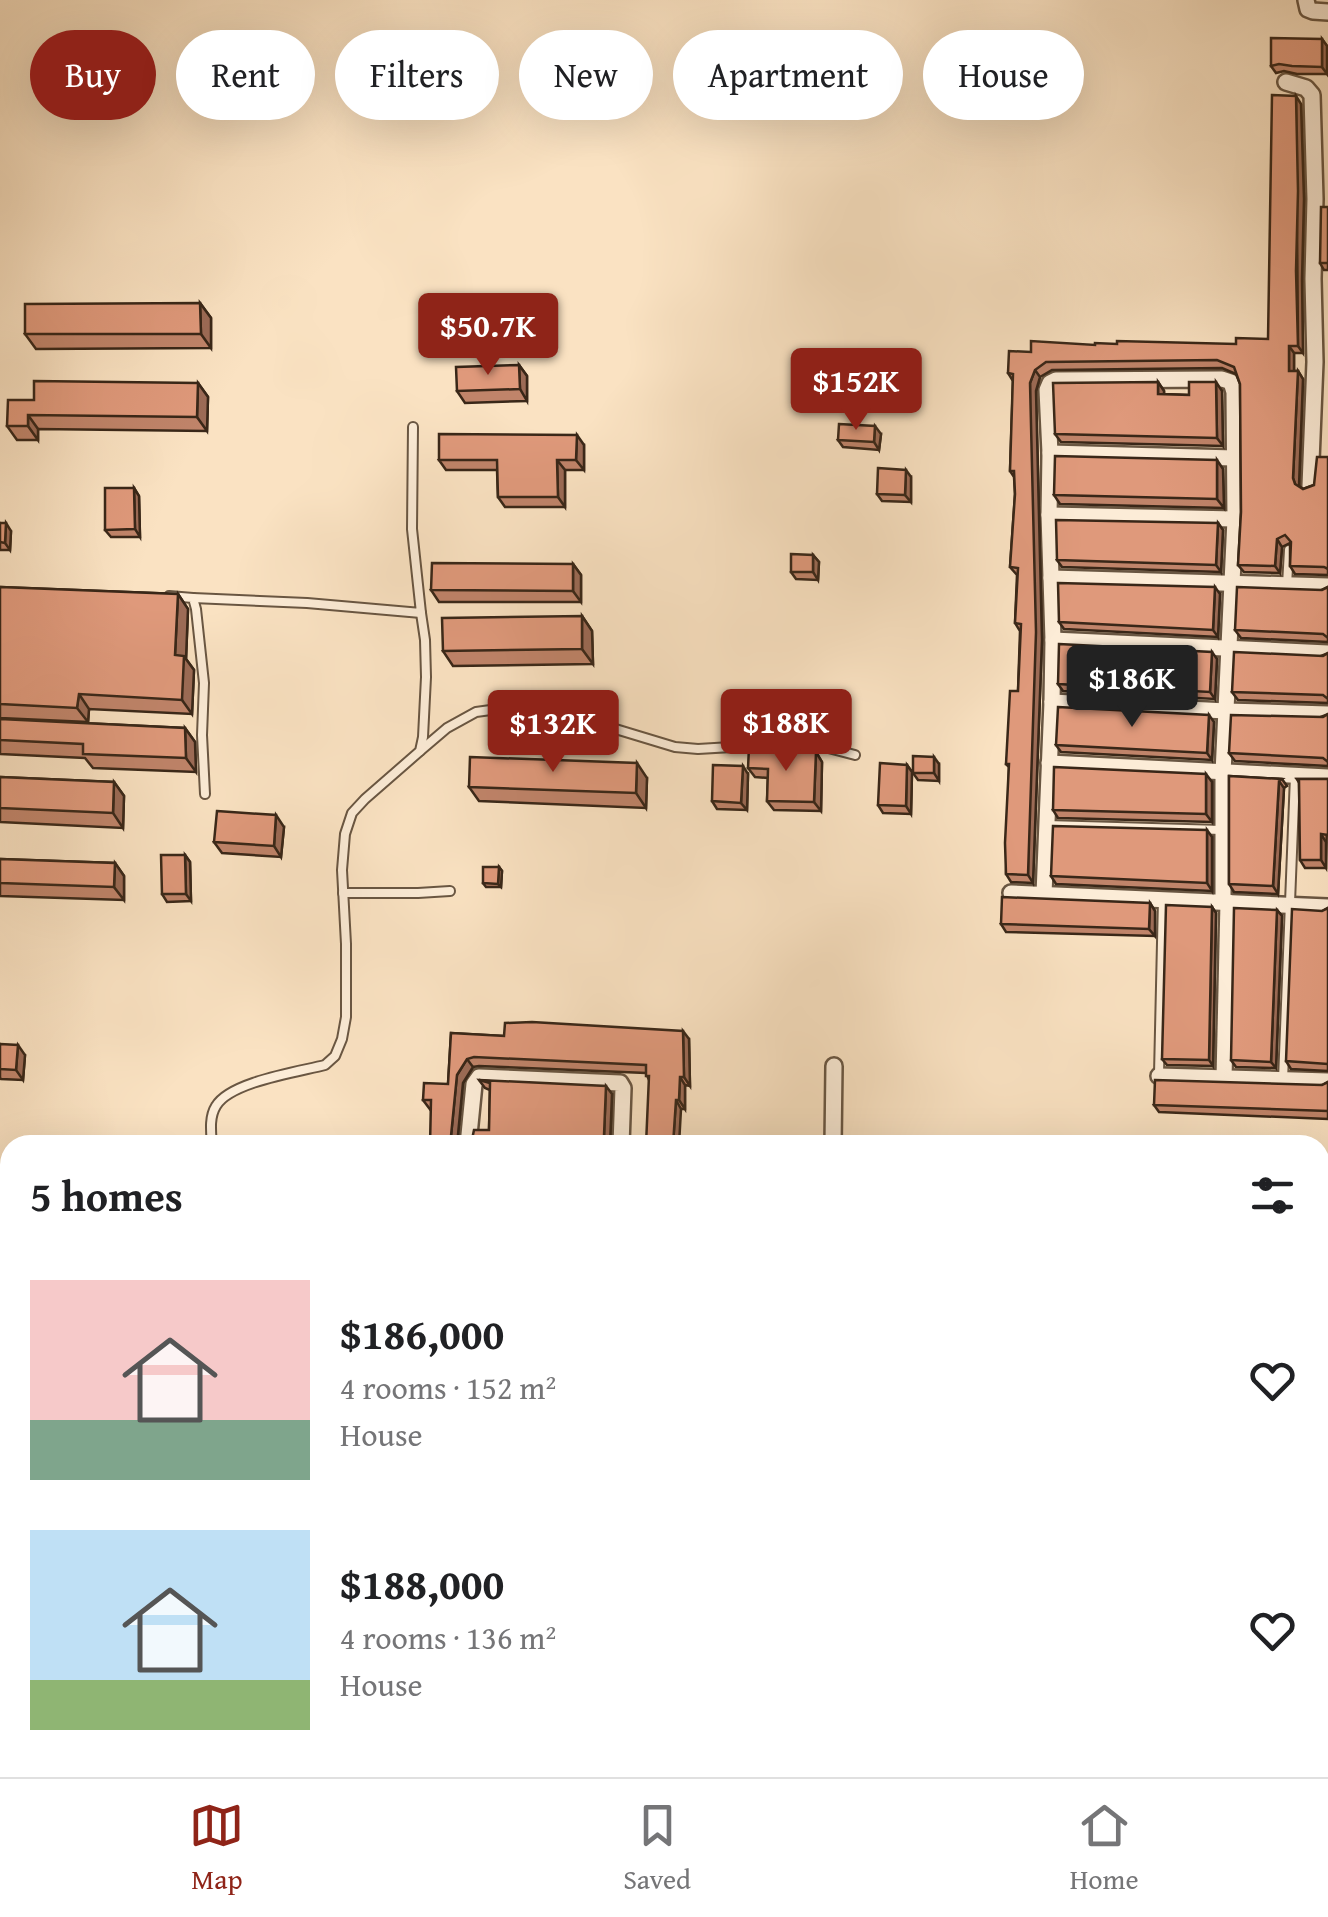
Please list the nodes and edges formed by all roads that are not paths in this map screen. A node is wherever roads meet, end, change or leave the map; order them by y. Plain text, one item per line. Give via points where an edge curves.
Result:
1 (1306, 0) edge
2 (1328, 12) edge
3 (1286, 82) dead end
4 (1320, 126) edge
5 (1321, 200) edge
6 (1320, 279) edge
7 (1321, 362) edge
8 (413, 426) dead end
9 (1321, 445) edge
10 (1050, 453) junction
11 (1234, 458) junction
12 (1310, 486) edge
13 (1049, 515) junction
14 (1235, 519) junction
15 (1289, 550) edge
16 (1051, 578) junction
17 (1232, 584) junction
18 (1287, 585) junction
19 (1328, 586) edge
20 (156, 596) edge
21 (192, 598) junction
22 (420, 614) junction
23 (1053, 640) junction
24 (1229, 648) junction
25 (1328, 652) edge
26 (1052, 702) junction
27 (1226, 711) junction
28 (1328, 714) edge
29 (184, 734) edge
30 (202, 735) junction
31 (420, 751) junction
32 (855, 755) dead end
33 (1049, 763) junction
34 (1223, 773) junction
35 (1295, 776) junction
36 (1328, 777) edge
37 (204, 794) dead end
38 (1047, 825) junction
39 (1222, 830) junction
40 (450, 891) dead end
41 (343, 893) junction
42 (1011, 893) edge
43 (1044, 894) junction
44 (1162, 899) junction
45 (1226, 902) junction
46 (1290, 905) junction
47 (1328, 907) edge
48 (834, 1066) dead end
49 (1159, 1076) joint
50 (1224, 1078) junction
51 (1283, 1080) junction
52 (1328, 1081) edge
53 (212, 1135) edge
54 (469, 1135) edge
55 (621, 1135) edge
56 (833, 1135) edge

1 - 2 street via 1313,12
3 - 4 street via 1310,90
4 - 5 street
5 - 6 street
6 - 7 street
7 - 9 street
8 - 22 lane
9 - 12 street
10 - 11 street
10 - 11 street via 1046,390 1056,380 1222,379 1232,382 1234,392
10 - 13 street
11 - 14 street
13 - 14 street
13 - 16 street
14 - 17 street
15 - 18 lane
16 - 17 street
16 - 23 street
17 - 18 street
17 - 24 street
18 - 19 street
20 - 21 lane
21 - 22 lane
21 - 30 lane via 204,683
22 - 31 lane via 426,691
23 - 24 street
23 - 26 street
24 - 25 street
24 - 27 street
26 - 27 street
26 - 33 street
27 - 28 street
27 - 34 street
29 - 30 lane
30 - 37 lane
31 - 32 lane via 476,712 512,708 556,711 675,747 783,744
31 - 41 lane via 352,813
33 - 34 street
33 - 38 street
34 - 35 street
34 - 39 street
35 - 36 street
35 - 46 lane
38 - 39 lane
38 - 43 street
39 - 45 street
40 - 41 lane
41 - 53 lane via 346,1017 335,1056 234,1091 217,1103
42 - 43 street
43 - 44 street
44 - 45 street
44 - 49 lane
45 - 46 street
45 - 50 street
46 - 47 street
46 - 51 lane
48 - 56 street
49 - 50 street
50 - 51 street
51 - 52 street
54 - 55 street via 480,1077 620,1083

